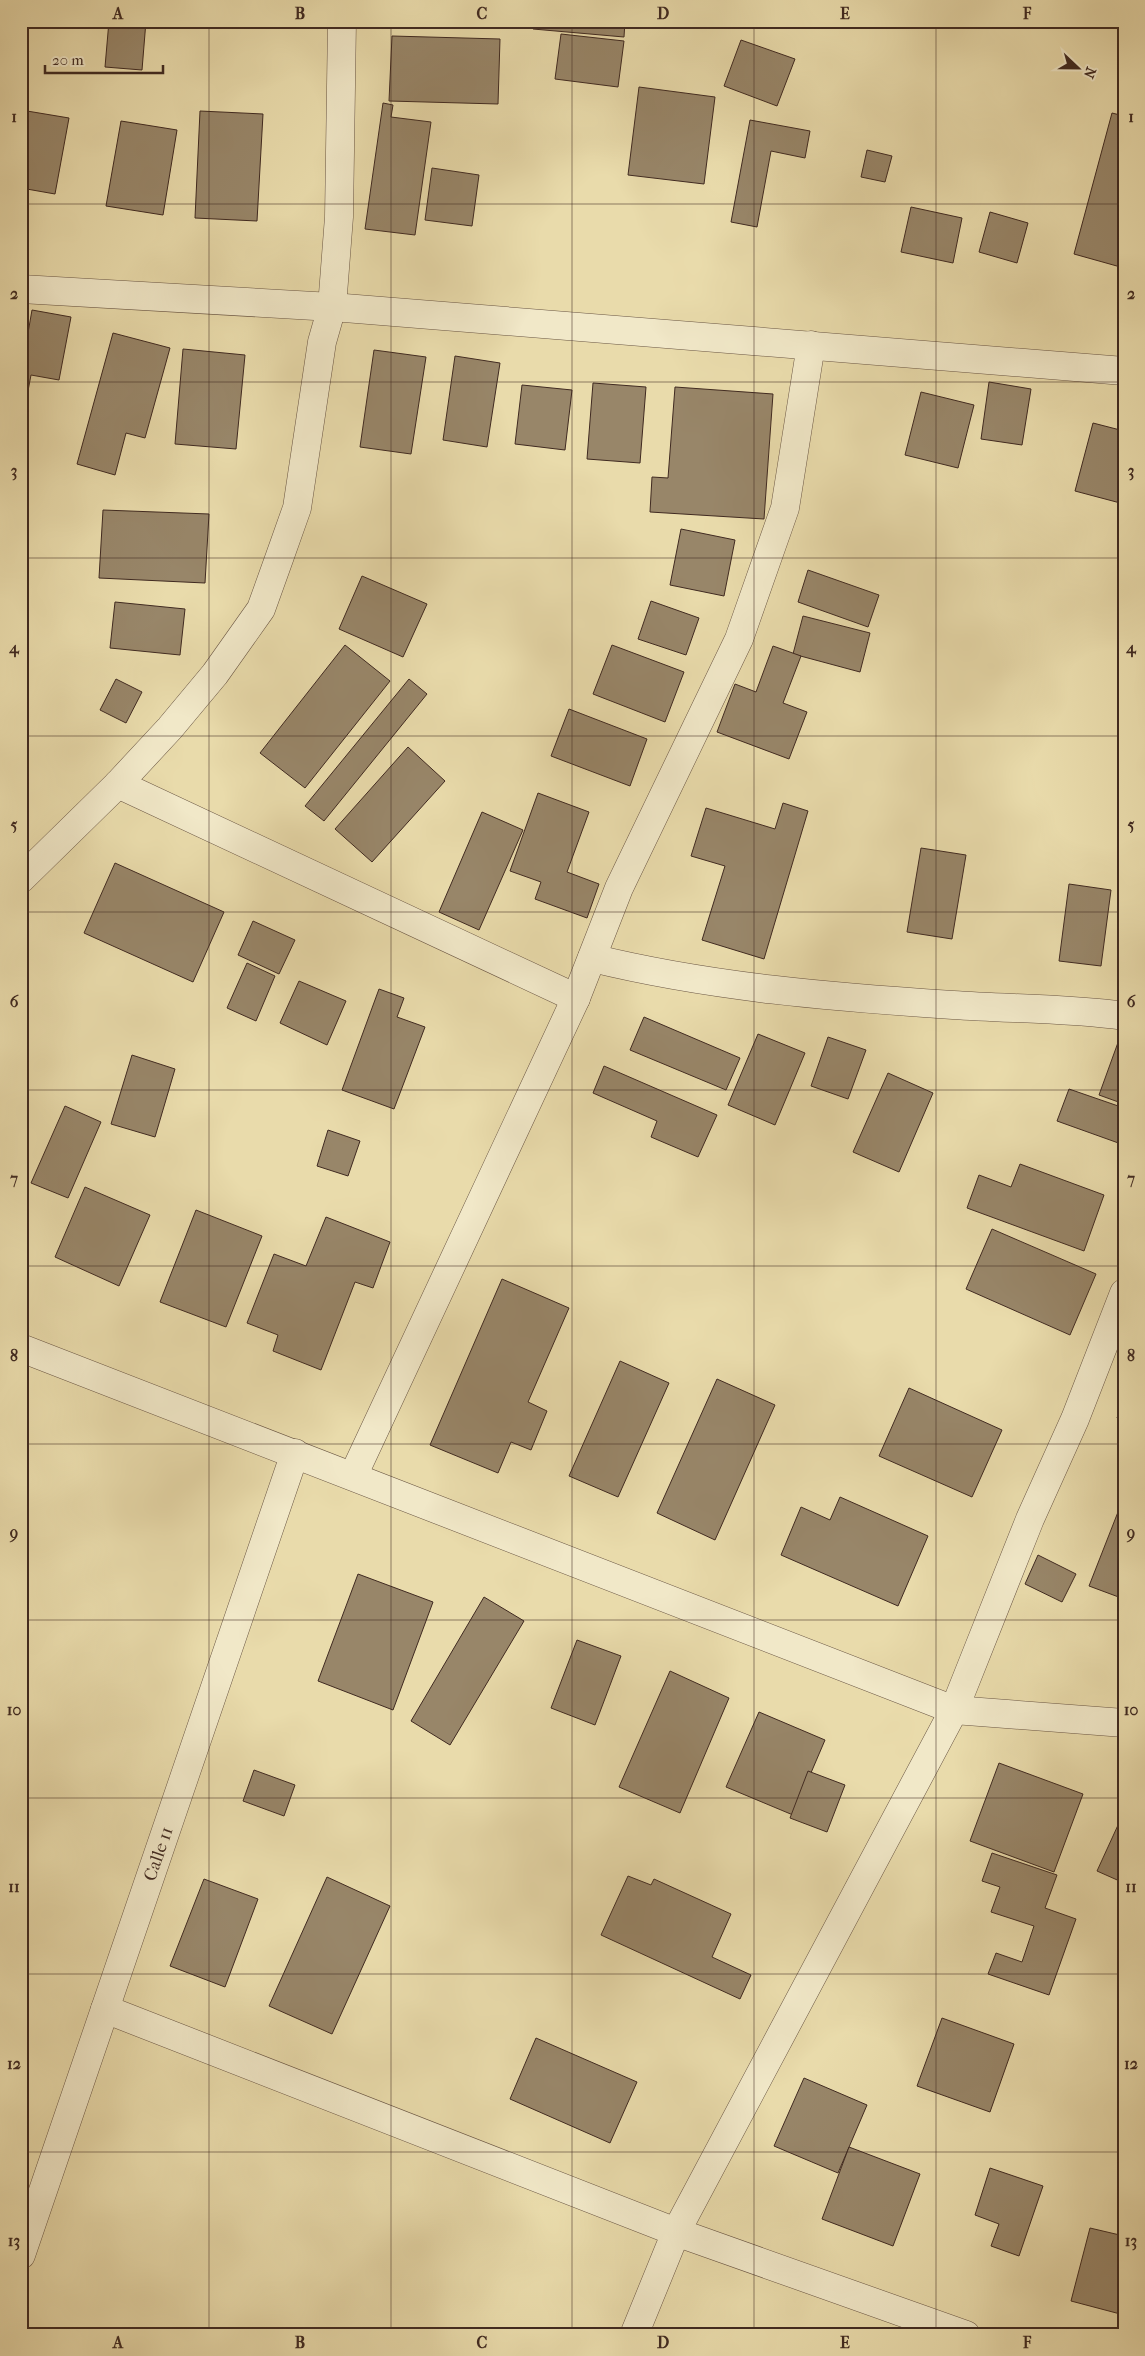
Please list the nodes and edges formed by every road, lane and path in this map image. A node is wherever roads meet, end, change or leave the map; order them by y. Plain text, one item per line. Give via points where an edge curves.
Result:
1 (342, 21) edge
2 (21, 289) edge
3 (332, 307) junction
4 (812, 344) junction
5 (1124, 371) edge
6 (118, 784) junction
7 (21, 879) edge
8 (592, 958) junction
9 (576, 998) junction
10 (1124, 1016) edge
11 (1124, 1293) edge
12 (21, 1348) edge
13 (295, 1453) junction
14 (353, 1476) junction
15 (954, 1710) junction
16 (1124, 1723) edge
17 (105, 2009) junction
18 (676, 2232) junction
19 (21, 2255) edge
20 (634, 2335) edge
21 (966, 2335) edge

1 - 3 street via 339,217
2 - 3 street
3 - 4 street
3 - 6 street via 322,342 297,508 260,609 214,674
4 - 5 street
4 - 8 street via 786,508 739,639 619,888
6 - 7 street
6 - 9 street
8 - 9 street
8 - 10 street via 693,980 764,989
9 - 14 street
11 - 15 street
12 - 13 street
13 - 14 street
13 - 17 street, Calle 11
14 - 15 street
15 - 16 street
15 - 18 street
17 - 18 street
17 - 19 street, Calle 11
18 - 20 street
18 - 21 street

